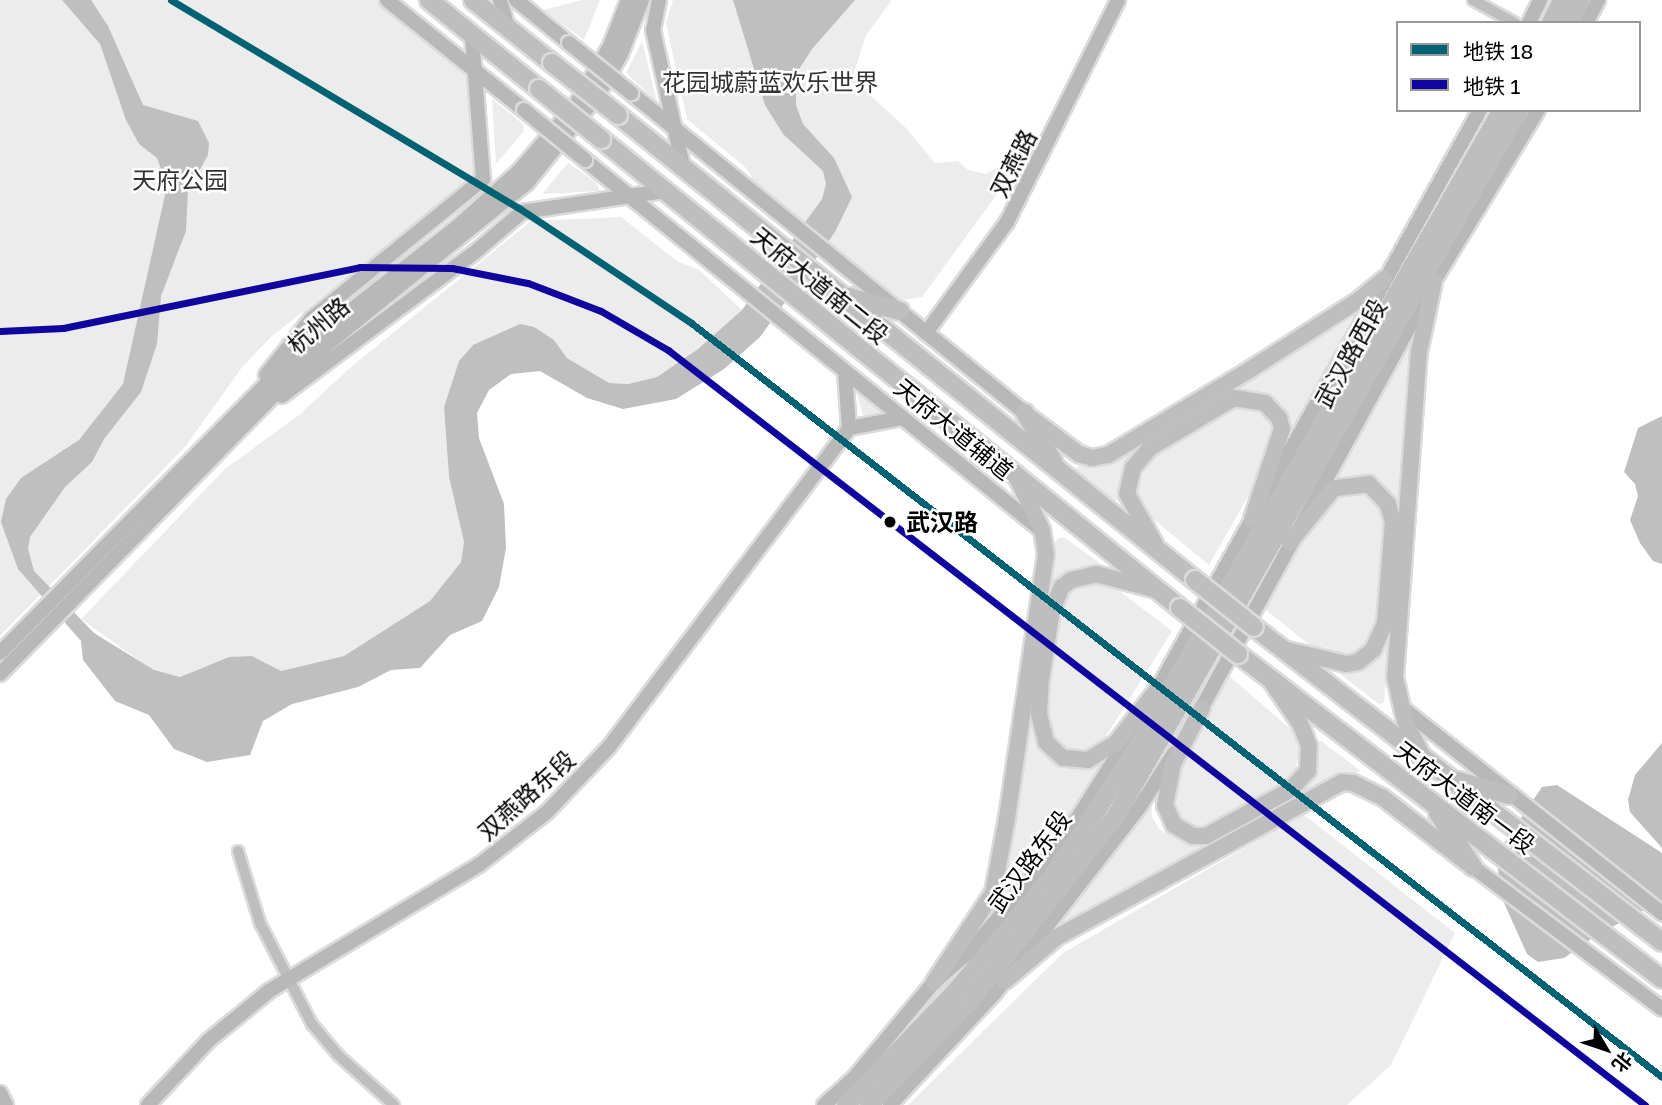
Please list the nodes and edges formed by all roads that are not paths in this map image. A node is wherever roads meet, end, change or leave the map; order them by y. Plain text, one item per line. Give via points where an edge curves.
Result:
1 (387, 0) edge
2 (429, 0) edge
3 (474, 0) edge
4 (500, 0) edge
5 (628, 0) edge
6 (642, 0) edge
7 (659, 0) edge
8 (1118, 0) edge
9 (1473, 0) edge
10 (1540, 0) edge
11 (1563, 0) edge
12 (1580, 0) edge
13 (1598, 0) edge
14 (524, 1) edge
15 (1511, 21) edge
16 (1530, 21) edge
17 (1551, 21) edge
18 (1570, 21) edge
19 (1587, 21) edge
20 (508, 28) junction
21 (472, 35) junction
22 (476, 72) junction
23 (1479, 112) edge
24 (1501, 112) edge
25 (1518, 112) edge
26 (1537, 112) edge
27 (675, 129) junction
28 (683, 166) junction
29 (664, 191) junction
30 (629, 196) junction
31 (1384, 279) junction
32 (1434, 281) junction
33 (839, 294) junction
34 (900, 311) junction
35 (926, 332) junction
36 (845, 371) junction
37 (253, 396) junction
38 (1025, 414) junction
39 (251, 416) junction
40 (903, 418) junction
41 (849, 428) junction
42 (1060, 473) junction
43 (1015, 474) junction
44 (1252, 519) junction
45 (1042, 530) junction
46 (1290, 542) junction
47 (1165, 558) junction
48 (75, 589) junction
49 (1158, 591) junction
50 (1220, 619) junction
51 (44, 620) junction
52 (1254, 627) joint
53 (1278, 648) junction
54 (0, 653) edge
55 (1238, 654) joint
56 (0, 674) edge
57 (1270, 679) junction
58 (1156, 691) junction
59 (1400, 706) junction
60 (1202, 708) junction
61 (1424, 759) junction
62 (1449, 779) junction
63 (1515, 800) junction
64 (1430, 801) junction
65 (238, 851) dead end
66 (1473, 867) junction
67 (1662, 913) edge
68 (1662, 942) edge
69 (287, 979) junction
70 (1662, 979) edge
71 (1005, 981) junction
72 (933, 982) junction
73 (1662, 1010) edge
74 (0, 1093) edge
75 (6, 1105) edge
76 (148, 1105) edge
77 (394, 1105) edge
78 (824, 1105) edge
79 (846, 1105) edge
80 (869, 1105) edge
81 (890, 1105) edge

1 - 22 main road
2 - 21 highway, 天府大道南二段
3 - 20 highway, 天府大道南二段
4 - 20 main road
5 - 37 main road, 杭州路 via 610,46 580,97 518,172 458,226 319,332
6 - 39 main road, 杭州路 via 621,54 586,114 527,183 423,271 350,325
7 - 27 main road via 653,30
8 - 35 main road, 双燕路 via 1007,222
9 - 15 street
10 - 16 main road
11 - 17 highway
12 - 18 highway
13 - 19 main road
14 - 27 main road, bridge
20 - 28 highway, 天府大道南二段, bridge
21 - 22 main road
21 - 29 highway, 天府大道南二段, bridge
22 - 30 main road, bridge
22 - 37 main road via 485,172 480,184 312,319 281,351
23 - 31 main road
24 - 50 highway, 武汉路西段
25 - 50 highway, 武汉路西段
26 - 32 main road
27 - 28 main road
27 - 34 main road
28 - 33 highway, 天府大道南二段
29 - 30 main road
29 - 43 highway, 天府大道南二段
30 - 36 main road, 天府大道辅道
30 - 39 main road via 522,212 328,365
31 - 38 main road via 1294,342 1108,455 1092,458 1079,454
31 - 44 main road
32 - 46 main road
32 - 59 main road via 1418,365 1395,677
33 - 34 highway
33 - 42 highway, 天府大道南二段
34 - 35 main road
35 - 38 main road
36 - 40 main road, 天府大道辅道
36 - 41 main road
37 - 48 main road, 杭州路
38 - 42 highway
39 - 48 main road, 杭州路
40 - 41 main road
40 - 45 main road, 天府大道辅道
41 - 69 main road, 双燕路东段 via 580,781 479,865
42 - 47 highway, 天府大道南二段
43 - 45 main road
43 - 49 highway, 天府大道南二段
44 - 47 main road via 1282,429 1279,418 1265,403 1234,398 1150,448 1133,468 1130,502
44 - 58 main road
45 - 72 main road via 1046,555 993,892
46 - 53 main road via 1334,488 1369,484 1388,504 1393,522 1385,623 1373,650 1358,662 1346,664
46 - 60 main road
47 - 52 highway, 天府大道南二段, bridge
48 - 51 main road, 杭州路
49 - 55 highway, 天府大道南二段, bridge
49 - 58 main road via 1096,574 1070,580 1062,587 1052,610 1041,680 1039,714 1046,742 1063,758 1087,760 1116,743
50 - 79 highway, 武汉路东段 via 1054,874 957,990
50 - 80 highway, 武汉路东段 via 1149,763 1080,865 969,1002
51 - 54 main road, 杭州路
51 - 56 main road, 杭州路
52 - 53 highway, 天府大道南一段
53 - 61 highway, 天府大道南一段
55 - 57 highway, 天府大道南一段
57 - 60 main road via 1301,725 1309,746 1308,771 1290,790 1206,836 1193,836 1174,825 1165,805 1173,764
57 - 64 highway, 天府大道南一段
58 - 72 main road via 1073,825 968,953
59 - 61 main road
59 - 63 main road
60 - 71 main road via 1139,808
61 - 62 highway, 天府大道南一段
62 - 63 highway
62 - 68 highway, 天府大道南一段
63 - 67 main road
64 - 66 highway
64 - 70 highway, 天府大道南一段
65 - 69 street via 260,923
66 - 71 main road via 1382,797 1342,782 1074,927 1042,947
66 - 73 main road
69 - 76 main road, 双燕路东段 via 218,1033
69 - 77 street via 312,1024
71 - 81 main road
72 - 78 main road via 854,1078
74 - 75 main road

